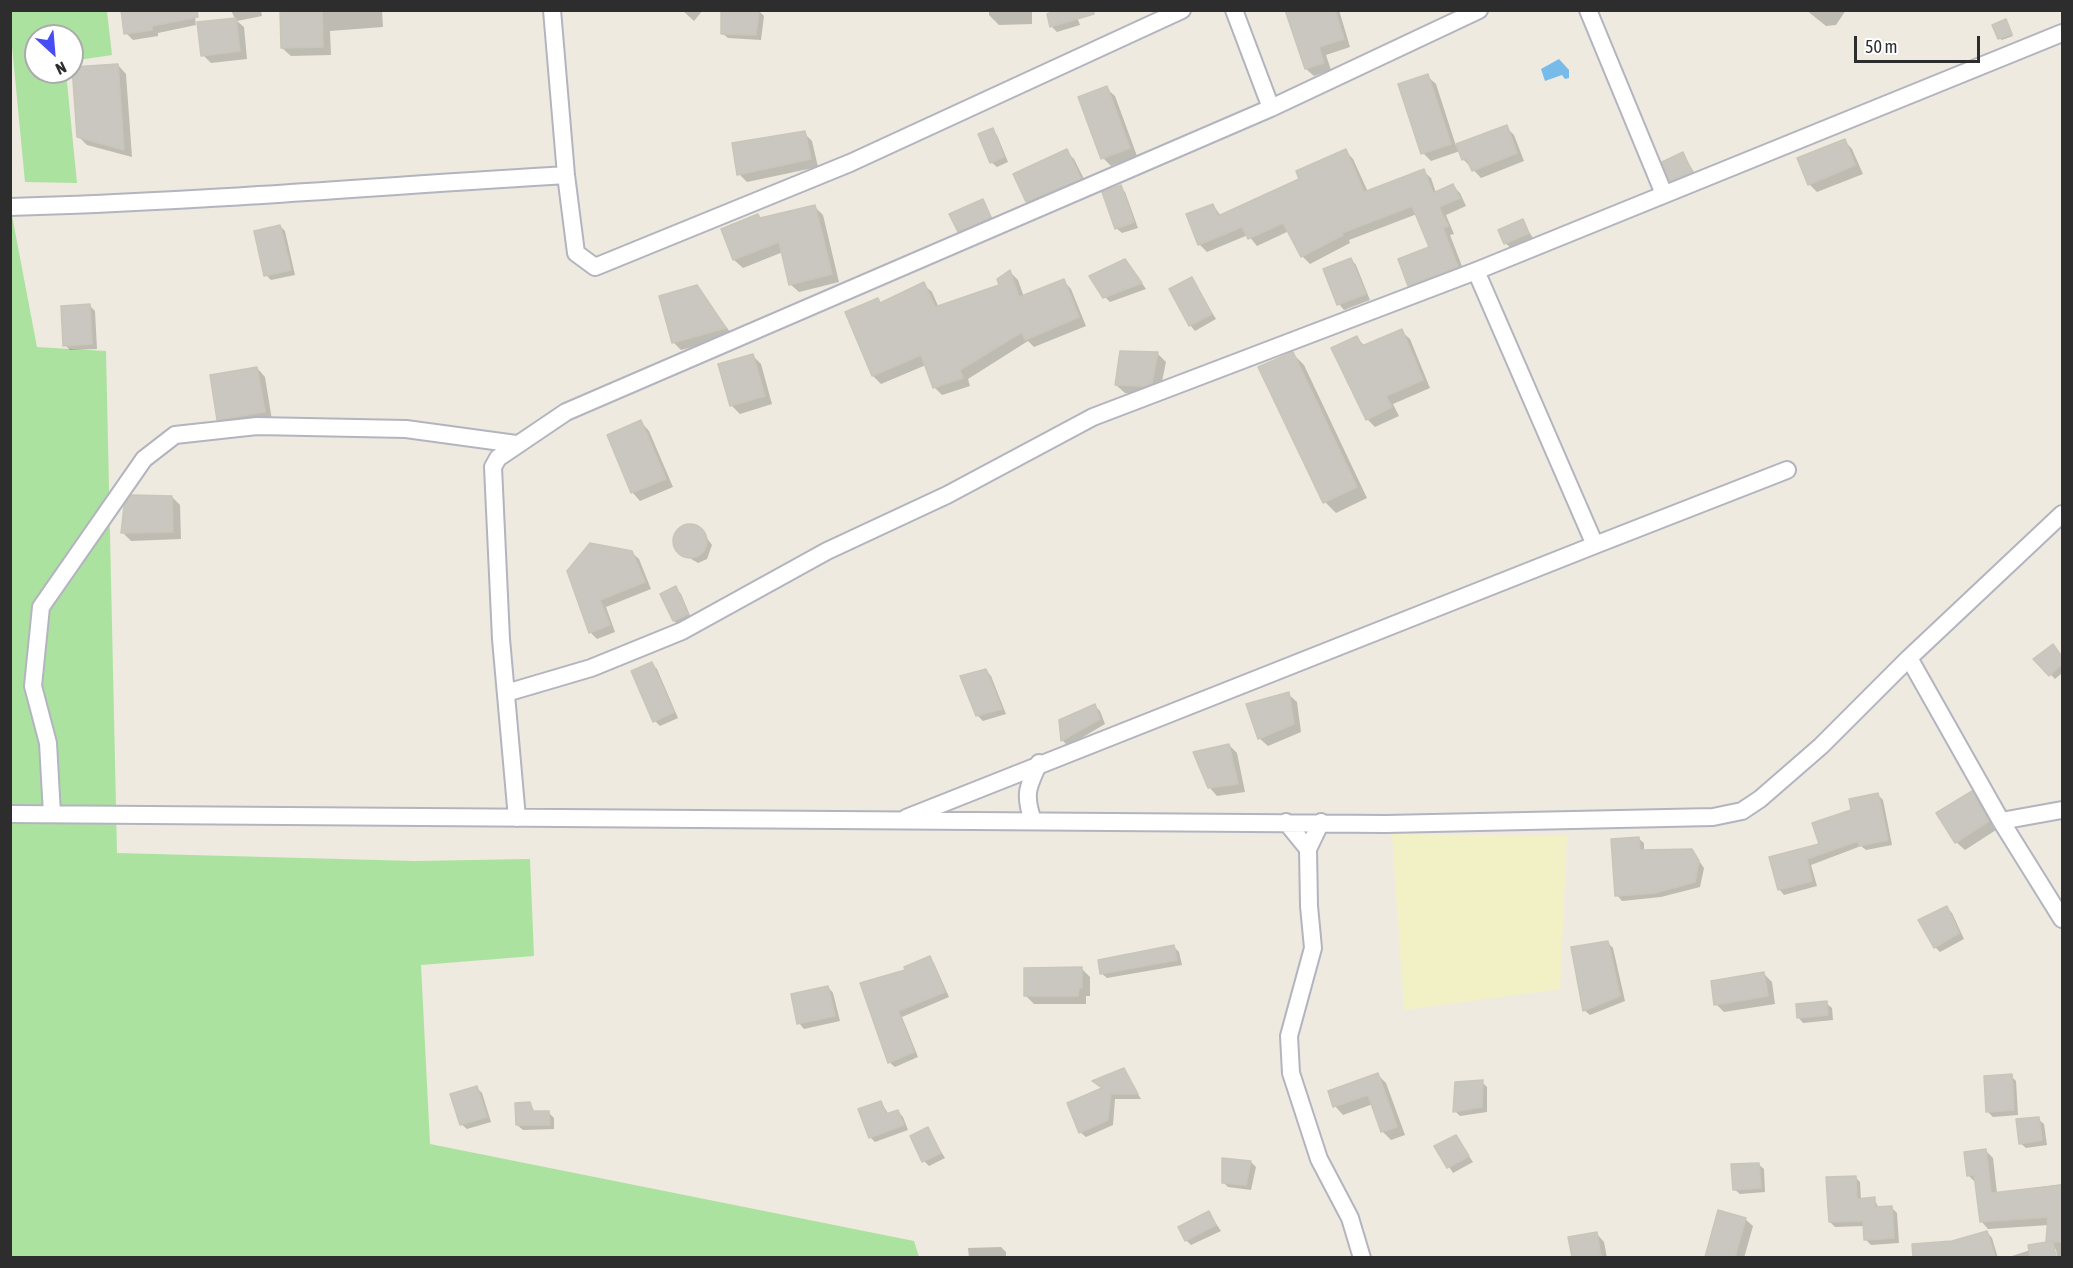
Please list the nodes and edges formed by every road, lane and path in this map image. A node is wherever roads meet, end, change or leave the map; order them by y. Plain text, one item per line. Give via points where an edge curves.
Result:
1 (552, 10) edge
2 (1182, 10) edge
3 (1234, 10) edge
4 (1479, 10) edge
5 (1588, 10) edge
6 (2062, 33) edge
7 (1271, 108) junction
8 (566, 175) junction
9 (1664, 194) junction
10 (10, 207) edge
11 (1476, 271) junction
12 (516, 444) junction
13 (1788, 470) dead end
14 (2062, 514) edge
15 (1595, 545) junction
16 (1909, 658) junction
17 (506, 693) junction
18 (1039, 764) junction
19 (2062, 810) edge
20 (10, 814) edge
21 (52, 814) junction
22 (517, 818) junction
23 (897, 821) junction
24 (1033, 821) junction
25 (2001, 821) junction
26 (1286, 822) junction
27 (1321, 822) junction
28 (1308, 849) junction
29 (2062, 919) edge
30 (1362, 1257) edge

1 - 8 street
2 - 8 street via 850,163 595,267 576,253
3 - 7 street
4 - 7 street
5 - 9 street
6 - 9 street
7 - 12 street via 566,412
8 - 10 street via 248,197
9 - 11 street
11 - 15 street
11 - 17 street via 1093,417 948,495 827,551 682,631 591,668
12 - 17 street via 493,467
12 - 21 street via 406,429 257,426 175,435 144,459 41,606 33,686 48,743
13 - 15 street
14 - 16 street
15 - 18 street
16 - 25 street
16 - 27 street via 1821,746 1742,811 1713,817
17 - 22 street
18 - 23 street
18 - 24 street via 1027,789
19 - 25 street
20 - 21 street
21 - 22 street
22 - 23 street
23 - 24 street
24 - 26 street
25 - 29 street
26 - 27 street
26 - 28 street
27 - 28 street
28 - 30 street via 1313,948 1289,1036 1291,1073 1319,1159 1350,1218

